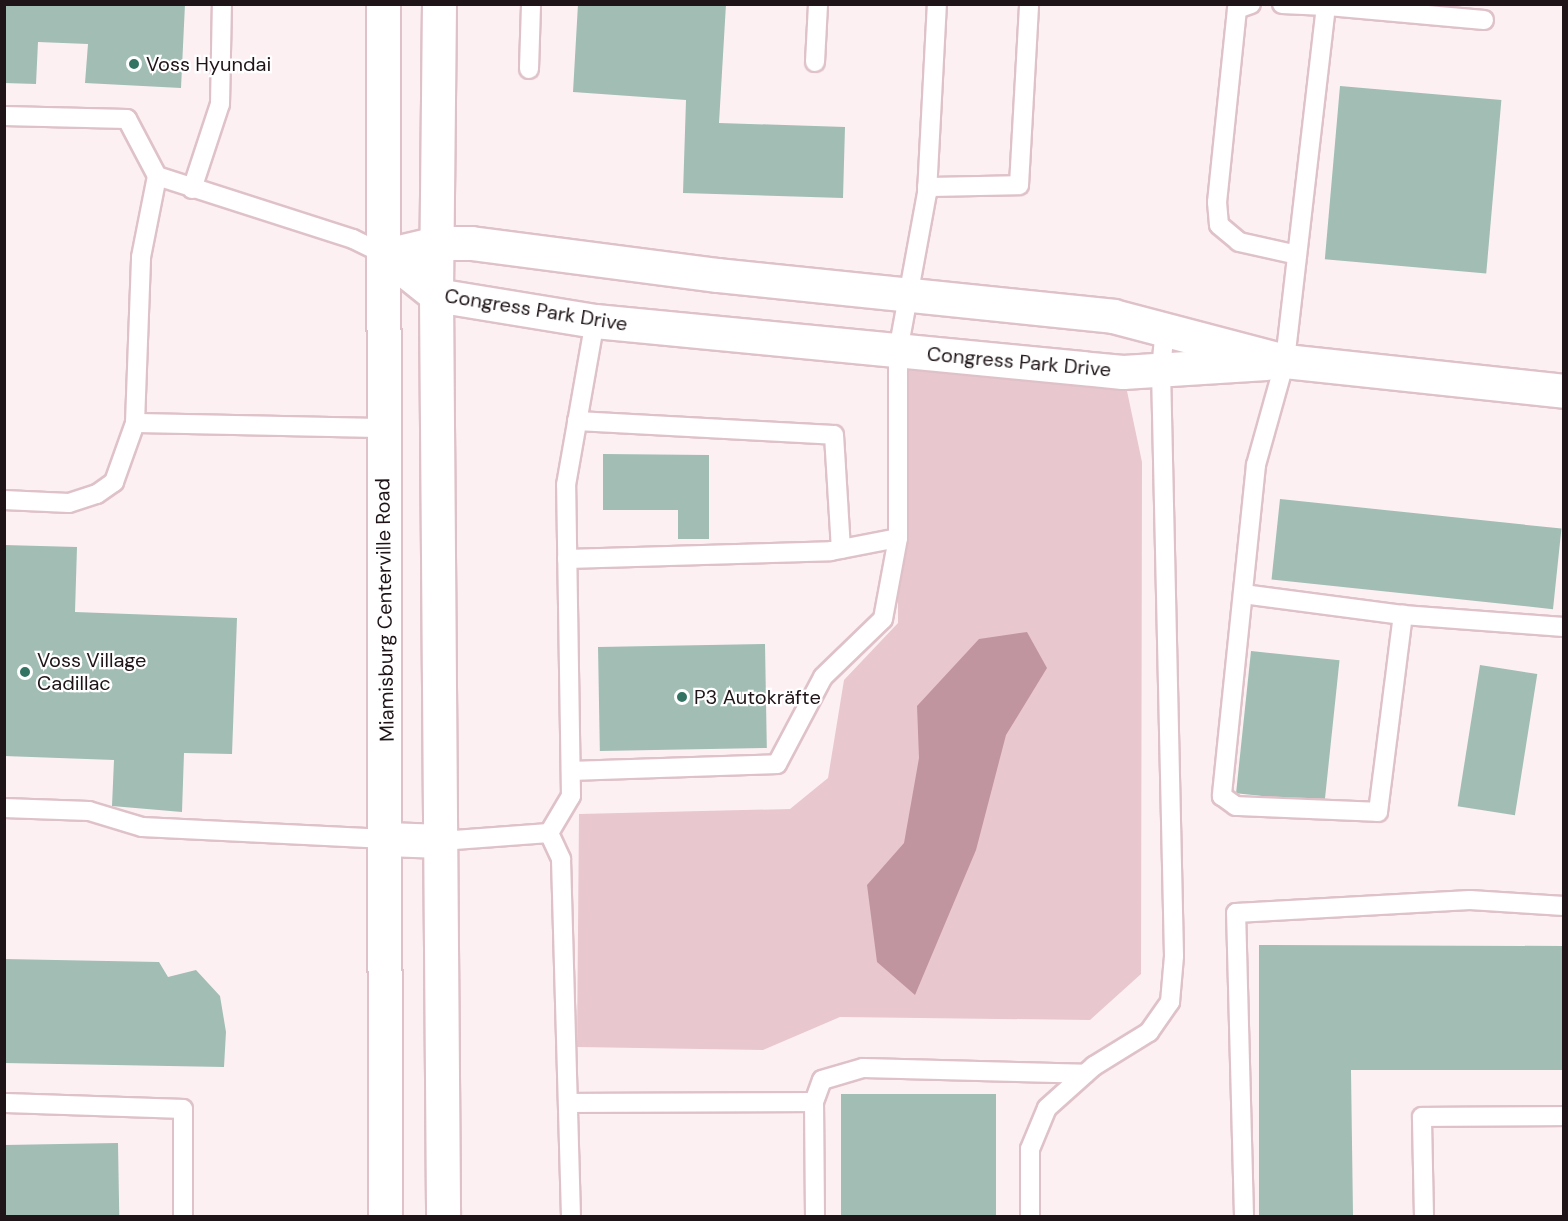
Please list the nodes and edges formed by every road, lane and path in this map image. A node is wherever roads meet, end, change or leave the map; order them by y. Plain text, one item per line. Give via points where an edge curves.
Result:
1 (222, 4) edge
2 (383, 4) edge
3 (439, 4) edge
4 (531, 4) edge
5 (818, 4) edge
6 (937, 4) edge
7 (1029, 4) edge
8 (1251, 4) edge
9 (1282, 4) edge
10 (1326, 6) junction
11 (1484, 20) dead end
12 (815, 62) dead end
13 (529, 69) dead end
14 (4, 116) edge
15 (157, 176) junction
16 (927, 187) junction
17 (192, 189) junction
18 (437, 243) junction
19 (386, 255) junction
20 (1297, 255) junction
21 (436, 295) junction
22 (911, 295) junction
23 (595, 321) junction
24 (1165, 328) junction
25 (898, 351) junction
26 (1285, 361) junction
27 (1161, 370) junction
28 (1563, 391) edge
29 (577, 421) junction
30 (135, 423) junction
31 (382, 428) junction
32 (4, 500) edge
33 (898, 538) junction
34 (841, 549) junction
35 (567, 559) junction
36 (1243, 594) junction
37 (1403, 615) junction
38 (1563, 627) edge
39 (571, 771) junction
40 (4, 808) edge
41 (549, 833) junction
42 (387, 839) junction
43 (441, 841) junction
44 (1563, 906) edge
45 (1085, 1074) junction
46 (814, 1102) junction
47 (4, 1103) edge
48 (568, 1103) junction
49 (1563, 1116) edge
50 (183, 1216) edge
51 (385, 1216) edge
52 (443, 1216) edge
53 (571, 1216) edge
54 (815, 1216) edge
55 (1029, 1216) edge
56 (1244, 1216) edge
57 (1424, 1216) edge

1 - 17 lane via 220,104
2 - 19 main road, Miamisburg Centerville Road
3 - 18 main road
4 - 13 lane
5 - 12 lane
6 - 16 lane
7 - 16 lane via 1019,185
8 - 20 lane via 1237,9 1217,202 1219,225 1239,242
9 - 10 lane
10 - 11 lane
10 - 20 lane
14 - 15 lane via 127,119
15 - 17 lane
15 - 30 lane via 141,256
16 - 22 lane
17 - 19 lane via 353,239
18 - 19 main road, Congress Park Drive
18 - 21 main road
18 - 22 main road, Congress Park Drive via 471,243
19 - 21 main road, Congress Park Drive
19 - 31 main road, Miamisburg Centerville Road
20 - 26 lane
21 - 23 main road, Congress Park Drive
21 - 43 main road
22 - 24 main road, Congress Park Drive via 1113,316
22 - 25 lane
23 - 25 main road, Congress Park Drive
23 - 29 lane
24 - 26 main road, Congress Park Drive
24 - 27 lane
25 - 27 main road, Congress Park Drive via 1123,372
25 - 33 lane
26 - 27 main road, Congress Park Drive
26 - 28 main road, Congress Park Drive
26 - 36 lane via 1256,465
27 - 45 lane via 1174,956 1170,1002 1149,1032
29 - 34 lane via 834,435
29 - 35 lane via 566,485
30 - 31 lane
30 - 32 lane via 114,482 97,494 69,502
31 - 42 main road, Miamisburg Centerville Road
33 - 34 lane
33 - 39 lane via 883,619 823,677 777,764
34 - 35 lane
35 - 39 lane
36 - 37 lane
36 - 37 lane via 1222,796 1236,806 1378,812
37 - 38 lane
39 - 41 lane via 571,796
40 - 42 lane via 89,811 142,827
41 - 43 lane
41 - 48 lane via 561,859
42 - 43 main road
42 - 51 main road, Miamisburg Centerville Road
43 - 52 main road
44 - 56 lane via 1470,900 1236,913
45 - 46 lane via 863,1068 822,1080
45 - 55 lane via 1047,1108 1030,1149
46 - 48 lane
46 - 54 lane
47 - 50 lane via 183,1109
48 - 53 lane
49 - 57 lane via 1422,1117

